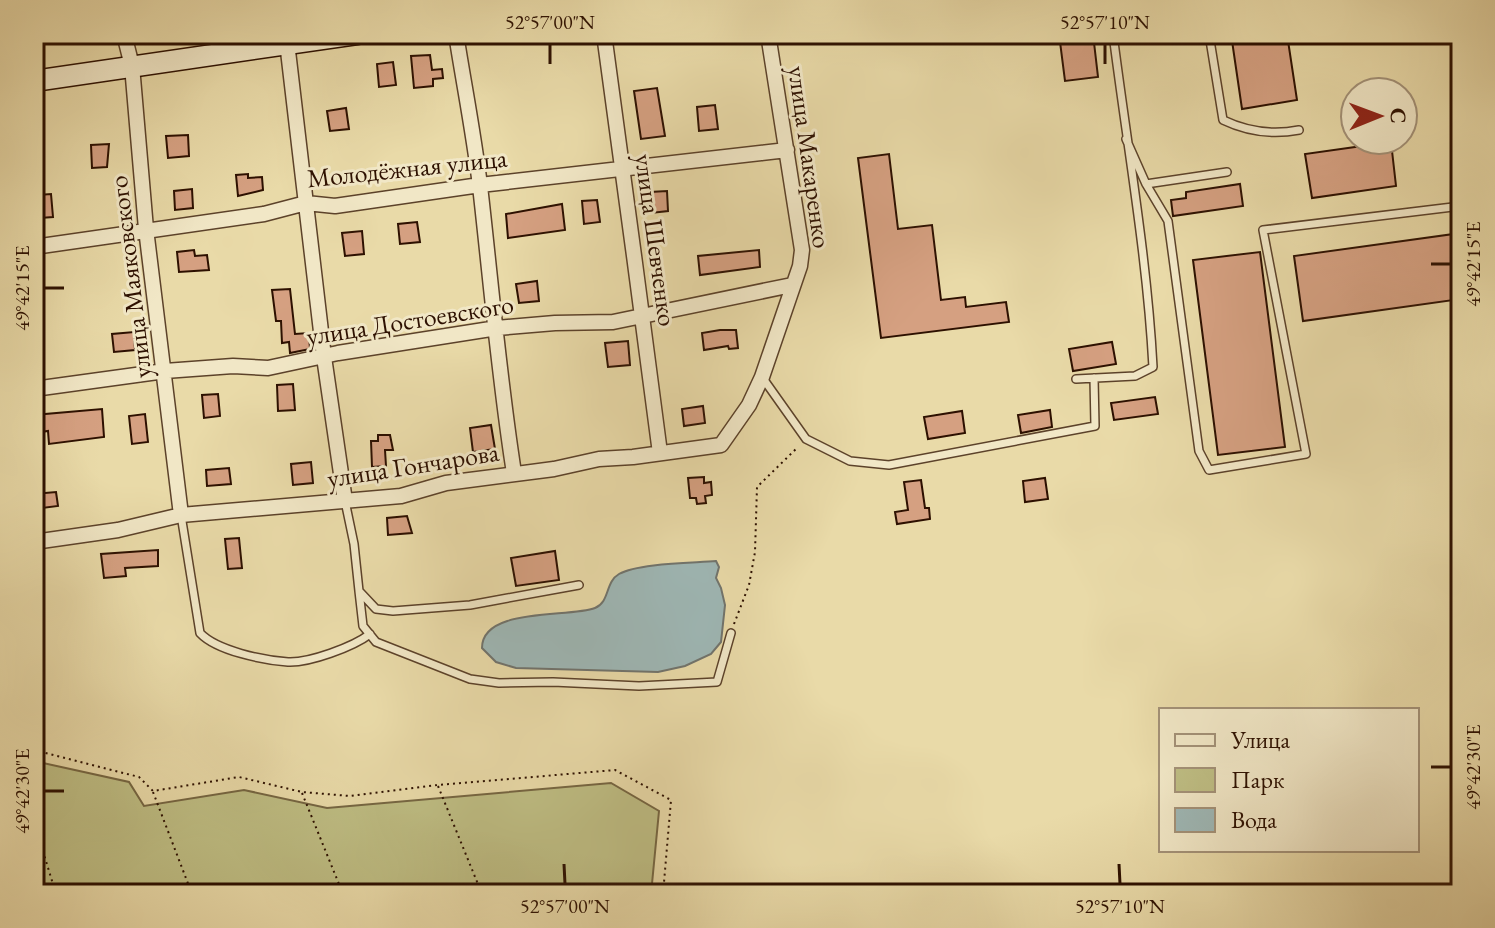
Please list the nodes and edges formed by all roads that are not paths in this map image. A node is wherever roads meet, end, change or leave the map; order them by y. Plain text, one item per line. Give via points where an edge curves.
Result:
1 (124, 34) edge
2 (357, 34) edge
3 (456, 34) edge
4 (604, 34) edge
5 (768, 34) edge
6 (1113, 34) edge
7 (1209, 34) edge
8 (287, 39) edge
9 (132, 66) junction
10 (34, 81) edge
11 (1299, 130) dead end
12 (1126, 139) junction
13 (787, 150) junction
14 (622, 167) junction
15 (1227, 172) dead end
16 (1146, 184) junction
17 (480, 185) junction
18 (306, 203) junction
19 (1461, 206) edge
20 (146, 229) junction
21 (34, 247) edge
22 (792, 285) junction
23 (643, 316) junction
24 (497, 328) junction
25 (324, 357) junction
26 (165, 371) junction
27 (762, 377) junction
28 (1094, 378) junction
29 (1076, 379) dead end
30 (34, 389) edge
31 (660, 453) junction
32 (514, 473) junction
33 (345, 501) junction
34 (181, 515) junction
35 (34, 542) edge
36 (579, 585) dead end
37 (359, 591) junction
38 (731, 633) road end
39 (370, 634) junction

1 - 9 street, улица Маяковского
2 - 8 street
3 - 17 street
4 - 14 street, улица Шевченко
5 - 13 street, улица Макаренко
6 - 12 lane
7 - 11 lane via 1223,120 1243,129
8 - 9 street
8 - 18 street
9 - 10 street
9 - 20 street, улица Маяковского
12 - 16 lane
12 - 28 lane via 1139,214 1153,367 1135,376
13 - 14 street, Молодёжная улица
13 - 22 street, улица Макаренко via 802,250
14 - 17 street, Молодёжная улица
14 - 23 street, улица Шевченко
15 - 16 lane
16 - 19 lane via 1168,221 1199,451 1209,470 1306,454 1263,230
17 - 18 street, Молодёжная улица via 335,206
17 - 24 street
18 - 20 street, Молодёжная улица via 264,214
18 - 25 street
20 - 21 street, Молодёжная улица
20 - 26 street, улица Маяковского
22 - 23 street, улица Достоевского
22 - 27 street, улица Макаренко
23 - 24 street, улица Достоевского
23 - 31 street, улица Шевченко
24 - 25 street, улица Достоевского
24 - 32 street
25 - 26 street, улица Достоевского via 268,368
25 - 33 street
26 - 30 street, улица Достоевского
26 - 34 street, улица Маяковского
27 - 28 lane via 806,439 850,461 889,465 1095,426
27 - 31 street, улица Гончарова via 721,445
28 - 29 lane
31 - 32 street, улица Гончарова
32 - 33 street, улица Гончарова via 401,496
33 - 34 street, улица Гончарова
33 - 37 lane
34 - 35 street, улица Гончарова
34 - 39 lane via 200,633 209,643 289,662
36 - 37 lane via 470,605 393,611 376,609
37 - 39 lane via 363,626
38 - 39 lane via 717,682 639,686 470,679 376,642

